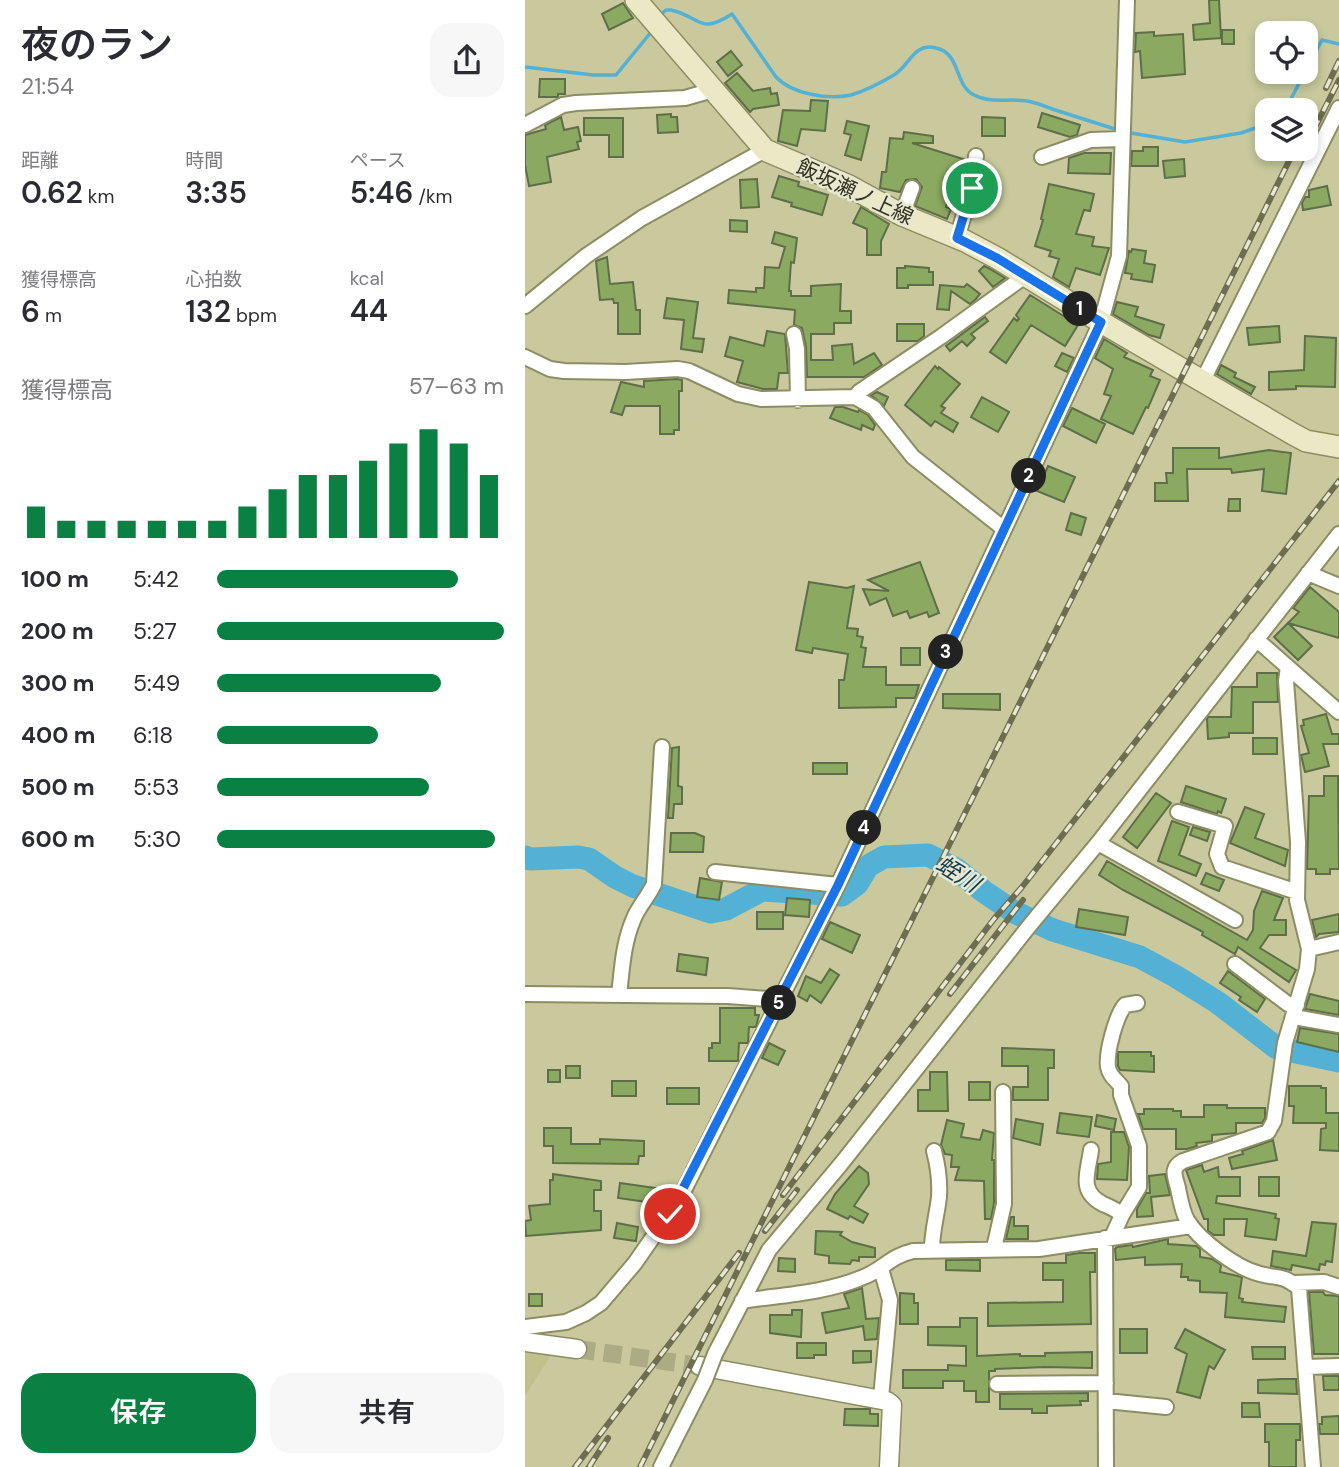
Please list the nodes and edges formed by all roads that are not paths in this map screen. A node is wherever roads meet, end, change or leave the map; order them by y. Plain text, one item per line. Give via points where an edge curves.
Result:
1 (636, 0) edge
2 (1127, 0) edge
3 (713, 90) junction
4 (1339, 108) edge
5 (525, 125) edge
6 (1122, 139) junction
7 (765, 150) junction
8 (976, 156) dead end
9 (1042, 157) dead end
10 (912, 188) dead end
11 (902, 215) junction
12 (957, 238) junction
13 (1025, 276) junction
14 (525, 306) edge
15 (1101, 322) junction
16 (794, 334) dead end
17 (525, 357) edge
18 (1202, 382) junction
19 (855, 397) junction
20 (798, 400) junction
21 (1339, 447) edge
22 (1004, 528) junction
23 (1339, 534) edge
24 (1308, 573) junction
25 (1339, 586) edge
26 (1256, 639) junction
27 (1288, 667) junction
28 (1339, 712) edge
29 (662, 747) dead end
30 (1178, 812) dead end
31 (1098, 843) junction
32 (715, 872) dead end
33 (837, 887) junction
34 (1297, 892) junction
35 (1235, 920) dead end
36 (1339, 942) edge
37 (1309, 949) junction
38 (1235, 964) dead end
39 (525, 994) edge
40 (619, 995) junction
41 (780, 1000) junction
42 (1137, 1003) dead end
43 (1296, 1011) junction
44 (1339, 1025) edge
45 (1003, 1092) dead end
46 (1091, 1150) dead end
47 (934, 1151) dead end
48 (1122, 1215) junction
49 (1191, 1226) junction
50 (1108, 1237) junction
51 (994, 1248) junction
52 (932, 1249) junction
53 (881, 1269) junction
54 (1294, 1283) junction
55 (1339, 1287) edge
56 (742, 1301) junction
57 (525, 1327) edge
58 (525, 1342) edge
59 (577, 1349) tunnel mouth
60 (1339, 1366) edge
61 (1306, 1367) junction
62 (702, 1373) junction
63 (1106, 1382) junction
64 (997, 1384) dead end
65 (881, 1398) junction
66 (1106, 1401) junction
67 (1166, 1407) dead end
68 (661, 1467) edge
69 (889, 1467) edge
70 (1106, 1467) edge
71 (1313, 1467) edge

1 - 3 main road, 飯坂瀬ノ上線
2 - 6 street
3 - 5 street via 685,98 563,105
3 - 7 main road, 飯坂瀬ノ上線
4 - 18 street
6 - 9 street via 1091,140
6 - 15 street via 1119,256
7 - 11 main road, 飯坂瀬ノ上線
7 - 14 street via 642,218
8 - 12 street
10 - 11 street
11 - 12 main road, 飯坂瀬ノ上線
12 - 13 main road, 飯坂瀬ノ上線
13 - 15 main road, 飯坂瀬ノ上線
13 - 19 street
15 - 18 main road, 飯坂瀬ノ上線
15 - 22 street
16 - 20 street
17 - 20 street via 565,371 678,369 738,394
18 - 21 main road, 飯坂瀬ノ上線 via 1306,441
19 - 20 street
19 - 22 street via 874,408 913,457
22 - 33 street
23 - 24 street
24 - 25 street
24 - 26 street
26 - 27 street
26 - 31 street
27 - 28 street
27 - 34 street
29 - 40 street via 654,884 625,943
30 - 34 street via 1225,826 1217,854 1222,867
31 - 35 street
31 - 56 street via 769,1250
32 - 33 street
33 - 41 street
34 - 37 street
36 - 37 street
37 - 43 street
38 - 43 street
39 - 40 street
40 - 41 street
41 - 57 street via 680,1198 635,1263 601,1303 586,1313 566,1322
42 - 48 street via 1125,1005 1119,1014 1108,1066 1121,1086 1139,1146 1139,1187
43 - 44 street
43 - 49 street via 1268,1132 1174,1168
45 - 51 street via 1004,1204
46 - 48 street via 1086,1188
47 - 52 street via 939,1199
48 - 50 street
49 - 50 street
49 - 54 street via 1232,1261 1257,1274
50 - 51 street via 1039,1249
50 - 63 street
51 - 52 street
52 - 53 street via 900,1254
53 - 56 street via 838,1285
53 - 65 street via 890,1300
54 - 55 street via 1324,1282
54 - 61 street via 1299,1288
56 - 62 street, bridge
58 - 59 street
60 - 61 street
61 - 71 street
62 - 65 street
62 - 68 street
63 - 64 street
63 - 66 street
65 - 69 street via 892,1405
66 - 67 street
66 - 70 street

